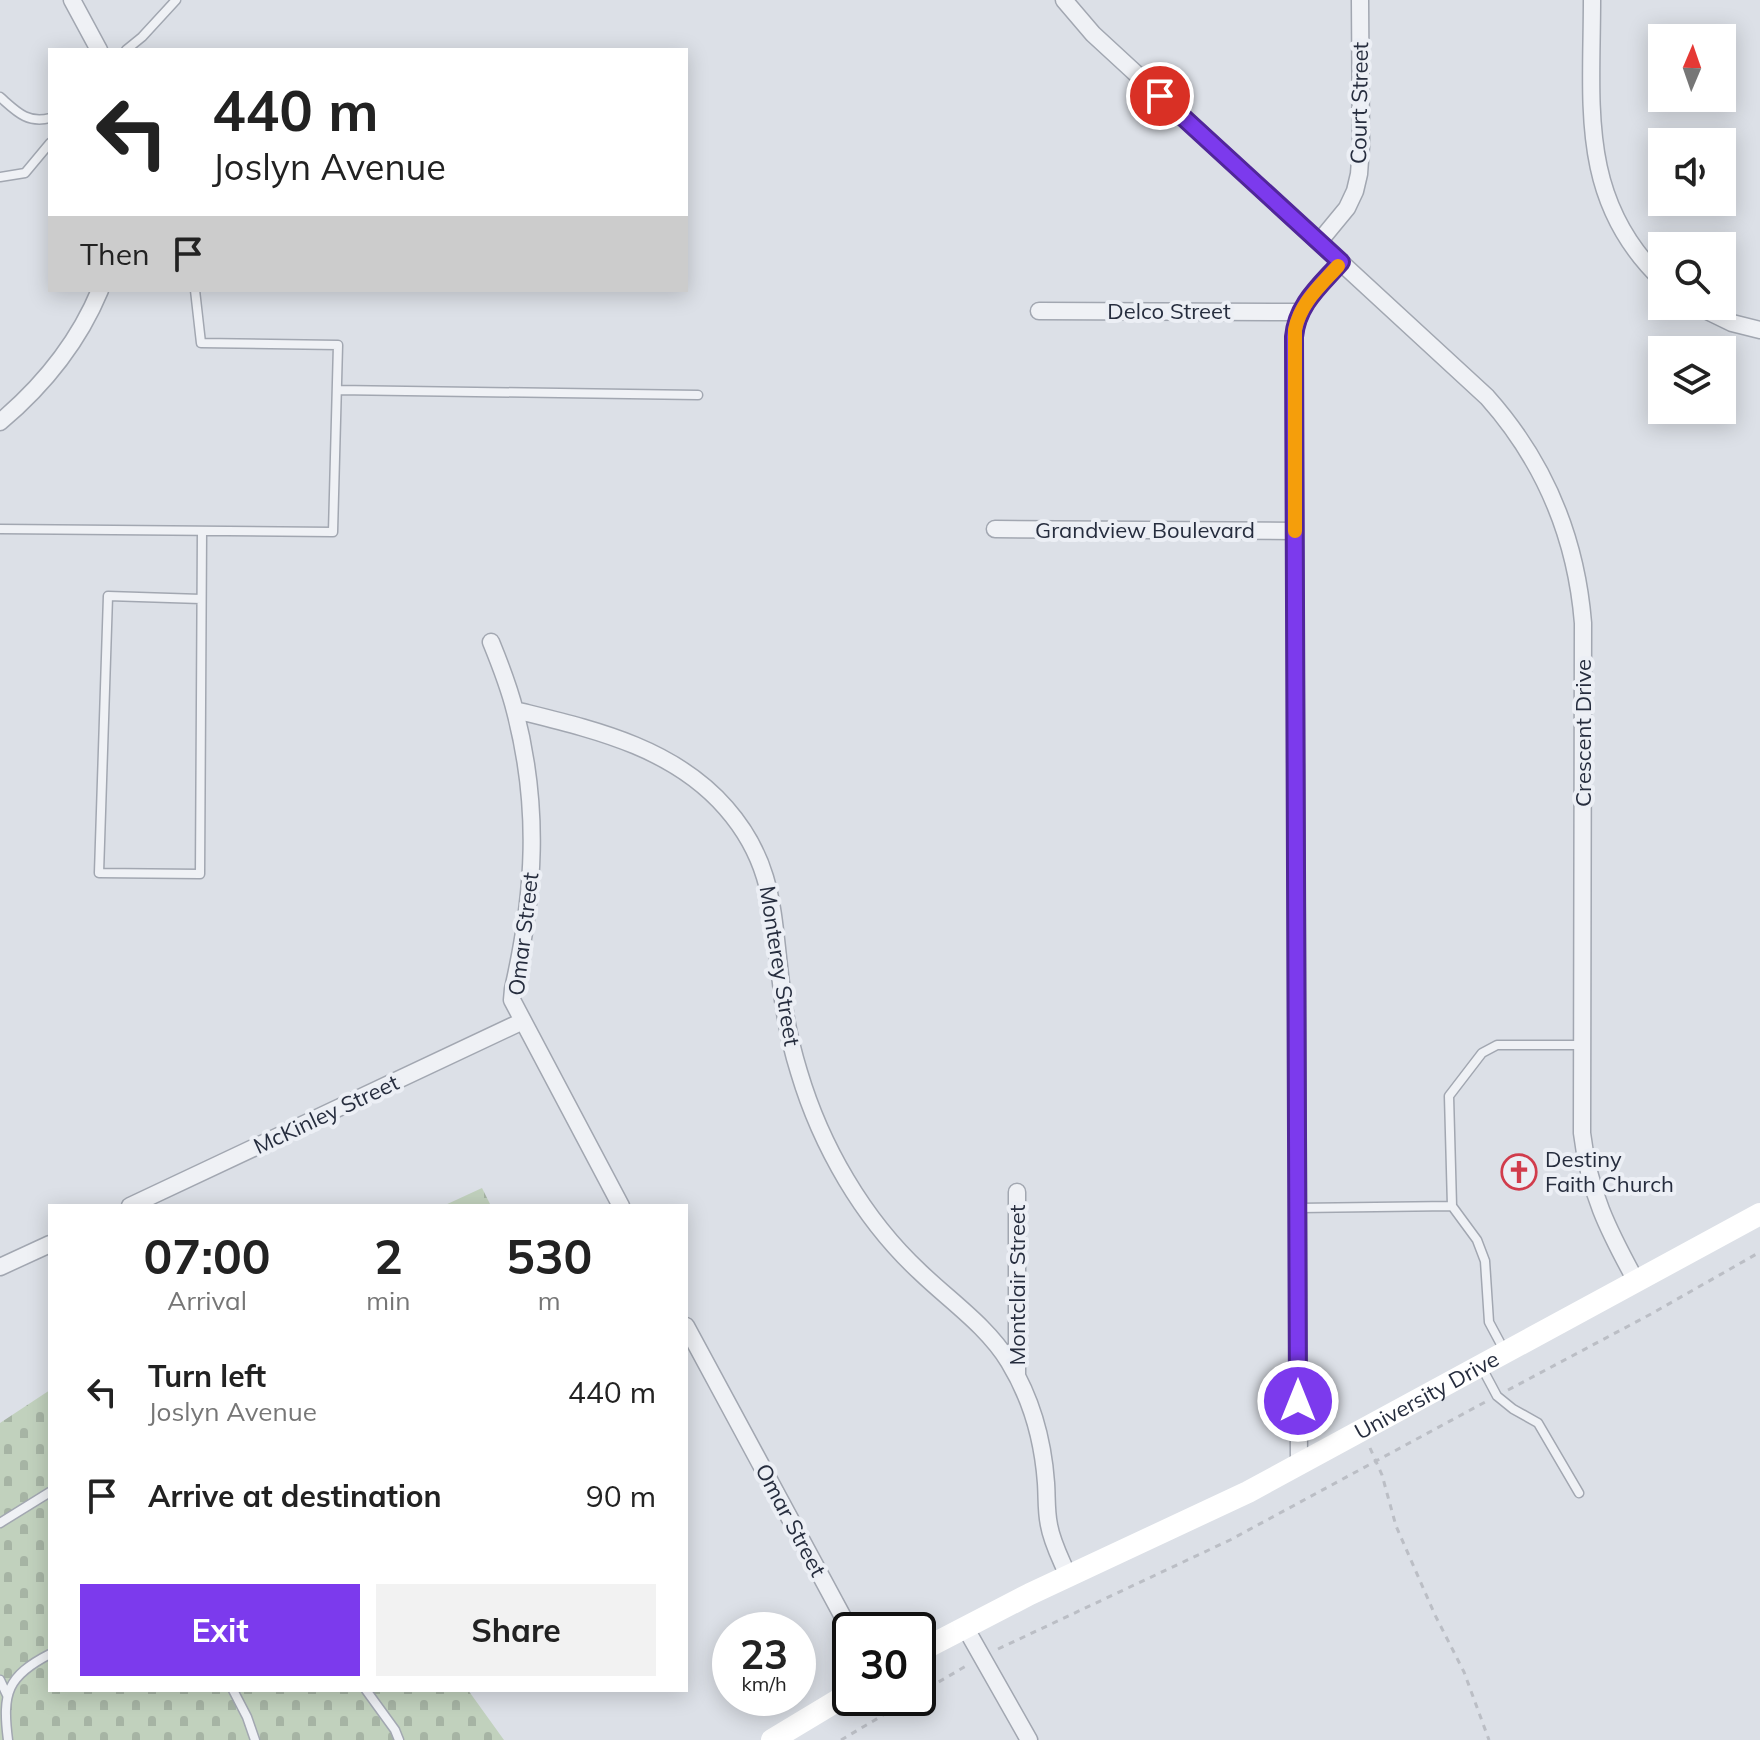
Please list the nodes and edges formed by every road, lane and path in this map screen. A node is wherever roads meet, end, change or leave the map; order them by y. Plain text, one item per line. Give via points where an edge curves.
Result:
1 (72, 0) edge
2 (176, 0) edge
3 (1064, 0) edge
4 (1360, 0) edge
5 (1592, 0) edge
6 (98, 48) edge
7 (128, 48) edge
8 (0, 97) edge
9 (48, 118) edge
10 (48, 145) edge
11 (0, 177) edge
12 (1319, 242) junction
13 (1341, 262) junction
14 (1648, 265) edge
15 (99, 292) edge
16 (195, 292) edge
17 (1039, 311) dead end
18 (1300, 312) junction
19 (1726, 320) edge
20 (1760, 330) edge
21 (337, 390) junction
22 (698, 395) dead end
23 (0, 422) edge
24 (0, 529) edge
25 (995, 529) dead end
26 (202, 531) junction
27 (1295, 531) junction
28 (201, 599) junction
29 (491, 642) dead end
30 (515, 710) junction
31 (523, 1021) junction
32 (1581, 1045) junction
33 (1017, 1192) dead end
34 (134, 1204) edge
35 (620, 1204) edge
36 (1452, 1206) junction
37 (1298, 1208) junction
38 (1760, 1214) edge
39 (48, 1245) edge
40 (1760, 1252) edge
41 (0, 1267) edge
42 (1636, 1281) junction
43 (688, 1330) edge
44 (1505, 1352) junction
45 (1480, 1365) junction
46 (1017, 1378) junction
47 (1497, 1396) junction
48 (1361, 1430) junction
49 (1376, 1461) junction
50 (1299, 1464) junction
51 (48, 1493) edge
52 (1579, 1493) dead end
53 (0, 1523) edge
54 (1068, 1576) junction
55 (840, 1612) edge
56 (965, 1627) junction
57 (936, 1642) edge
58 (48, 1655) edge
59 (982, 1657) junction
60 (0, 1680) edge
61 (936, 1684) edge
62 (234, 1692) edge
63 (367, 1692) edge
64 (7, 1695) junction
65 (832, 1704) edge
66 (882, 1716) edge
67 (8, 1740) edge
68 (255, 1740) edge
69 (399, 1740) edge
70 (772, 1740) edge
71 (841, 1740) edge
72 (1029, 1740) edge
73 (1489, 1740) edge

1 - 6 street
2 - 7 lane
3 - 12 street, Crescent Drive via 1093,34
4 - 12 street, Court Street via 1359,174 1347,208
5 - 14 street via 1593,131 1600,179 1628,240
8 - 9 lane via 23,117
10 - 11 lane via 25,173
12 - 13 street, Crescent Drive
13 - 18 street
13 - 32 street, Crescent Drive via 1503,416 1540,471 1569,543 1584,642
15 - 23 street via 60,361
16 - 21 lane via 201,343 338,345
17 - 18 street, Delco Street
18 - 27 street via 1294,337
19 - 20 street
21 - 22 lane
21 - 26 lane via 333,532
24 - 26 lane
25 - 27 street, Grandview Boulevard
26 - 28 lane
27 - 37 street
28 - 28 lane via 200,874 99,873 108,596
29 - 30 street, Omar Street
30 - 31 street, Omar Street via 532,842 529,908 512,995
30 - 46 street, Monterey Street via 610,735 648,751 702,785 736,821 768,882 790,1040 805,1092 832,1153 893,1243 992,1339
31 - 34 street, McKinley Street
31 - 35 street, Omar Street
32 - 36 lane via 1497,1045 1482,1053 1449,1096
32 - 42 street, Crescent Drive via 1582,1133 1590,1180
33 - 46 street, Montclair Street
36 - 37 lane
36 - 44 lane via 1485,1261 1489,1322
37 - 50 street
38 - 42 main road, University Drive
39 - 41 street
40 - 47 path
42 - 44 main road, University Drive
43 - 55 street, Omar Street
44 - 45 main road, University Drive
45 - 47 lane
45 - 48 main road, University Drive
46 - 54 street, Monterey Street via 1036,1426 1049,1527
47 - 49 path
47 - 52 lane via 1538,1423
48 - 49 path
48 - 50 main road, University Drive
49 - 59 path via 1230,1540
49 - 73 path via 1396,1526 1464,1672
50 - 54 main road, University Drive
51 - 53 lane
54 - 56 main road, University Drive
56 - 57 main road, University Drive
56 - 59 street
58 - 64 lane via 15,1679
59 - 61 path
59 - 72 street
60 - 64 lane
62 - 68 lane
63 - 69 lane
64 - 67 lane
65 - 70 main road
66 - 71 path

